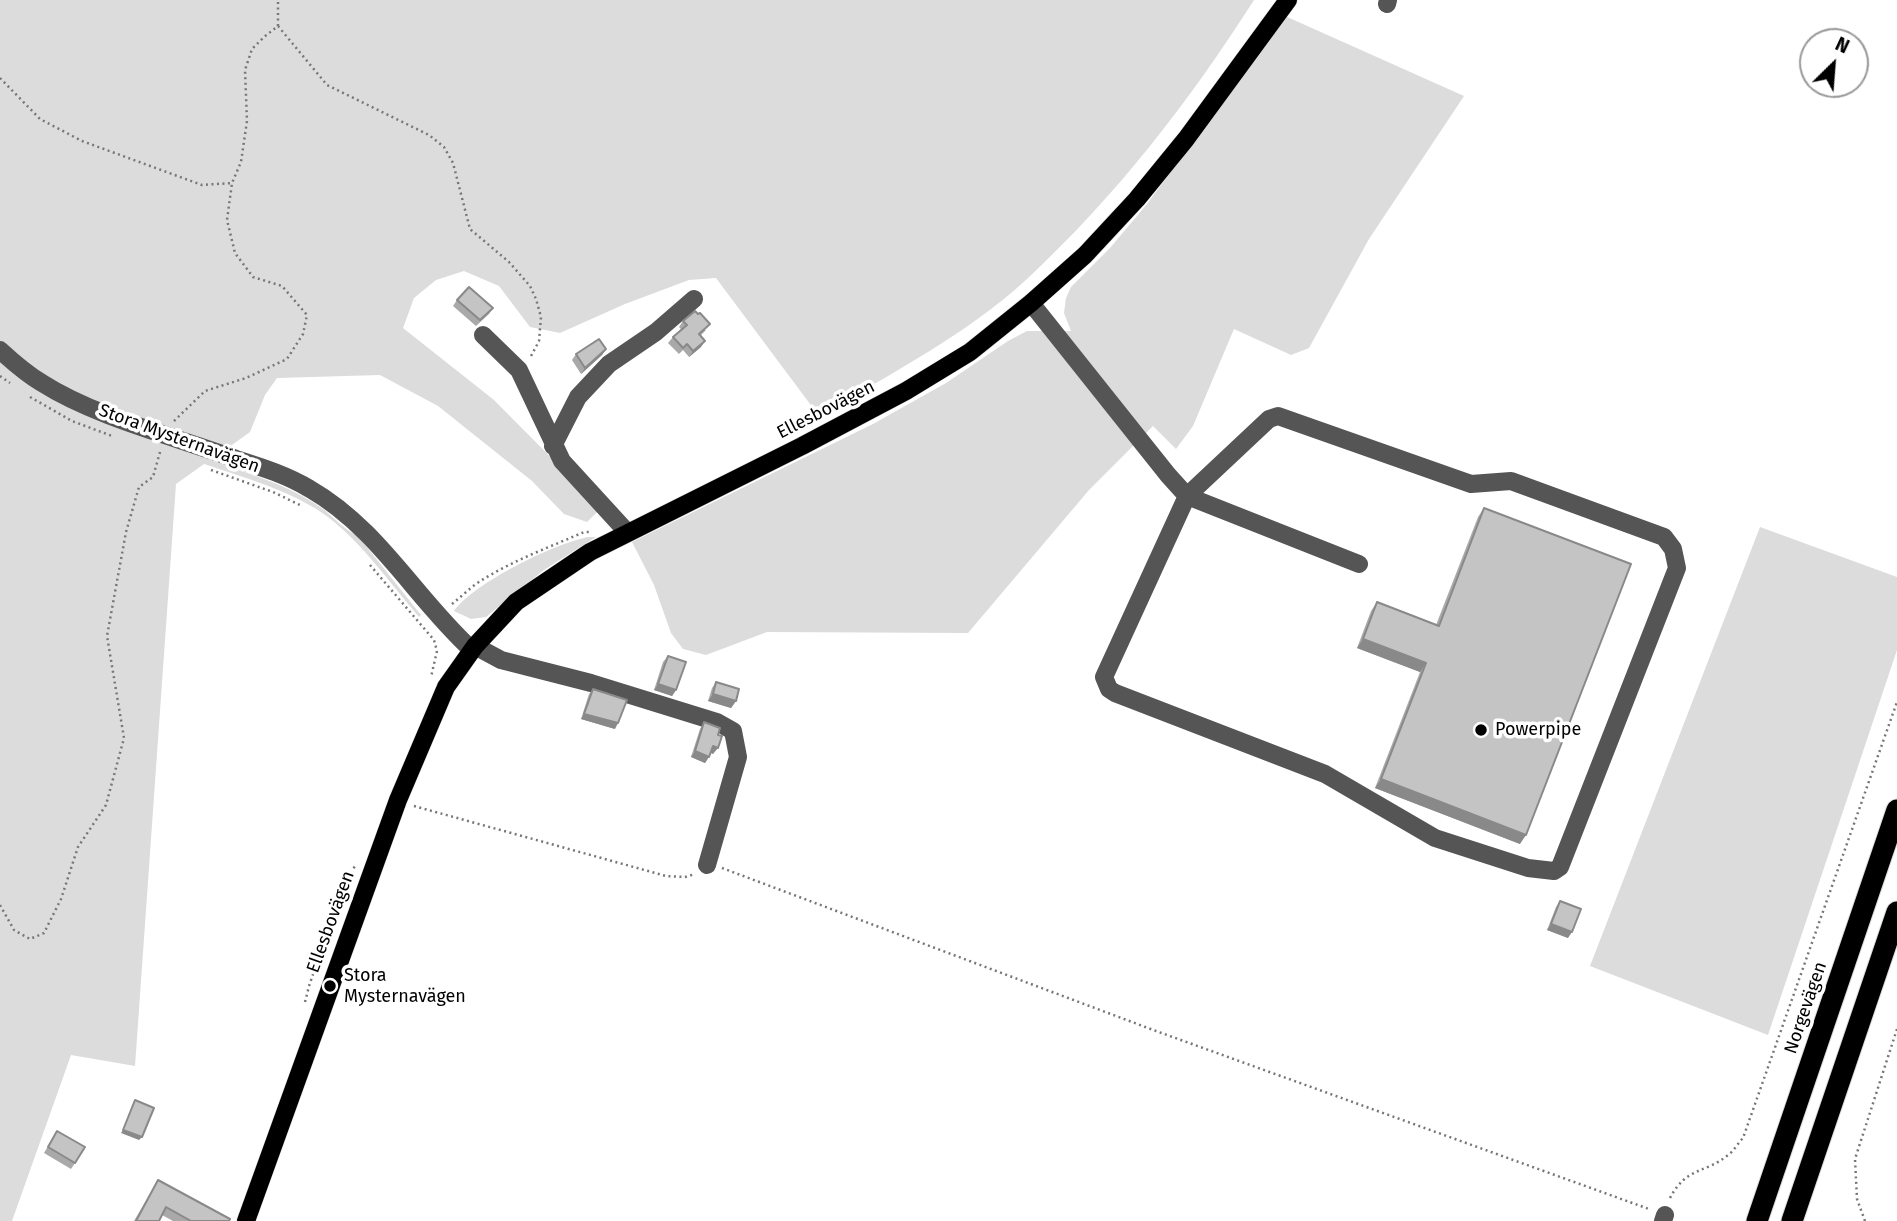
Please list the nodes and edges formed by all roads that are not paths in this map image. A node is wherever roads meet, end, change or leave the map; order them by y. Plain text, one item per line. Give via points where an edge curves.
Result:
1 (1288, 0) edge
2 (694, 299) dead end
3 (1031, 303) junction
4 (483, 335) dead end
5 (0, 350) edge
6 (553, 446) junction
7 (1187, 496) junction
8 (623, 528) junction
9 (1359, 564) dead end
10 (474, 648) junction
11 (1897, 810) edge
12 (707, 864) road end
13 (1897, 912) edge
14 (246, 1221) edge
15 (1758, 1221) edge
16 (1792, 1221) edge

1 - 3 main road, Ellesbovägen via 1137,199 1085,255
2 - 6 street via 609,364 578,397
3 - 7 street
3 - 8 main road, Ellesbovägen via 970,352 906,391 802,446
4 - 6 street via 520,373
5 - 10 street, Stora Mysternavägen via 32,376 90,407 293,480 329,501 370,537 437,615
6 - 8 street
7 - 7 street via 1269,419 1278,416 1471,484 1511,481 1670,542 1677,568 1560,867 1546,872 1528,868 1435,838 1325,774 1109,689 1104,677
7 - 9 street
8 - 10 main road, Ellesbovägen via 516,602
10 - 12 street via 501,660 717,722 733,732 738,757
10 - 14 main road, Ellesbovägen via 446,687 398,800
11 - 15 highway, Norgevägen
13 - 16 highway

